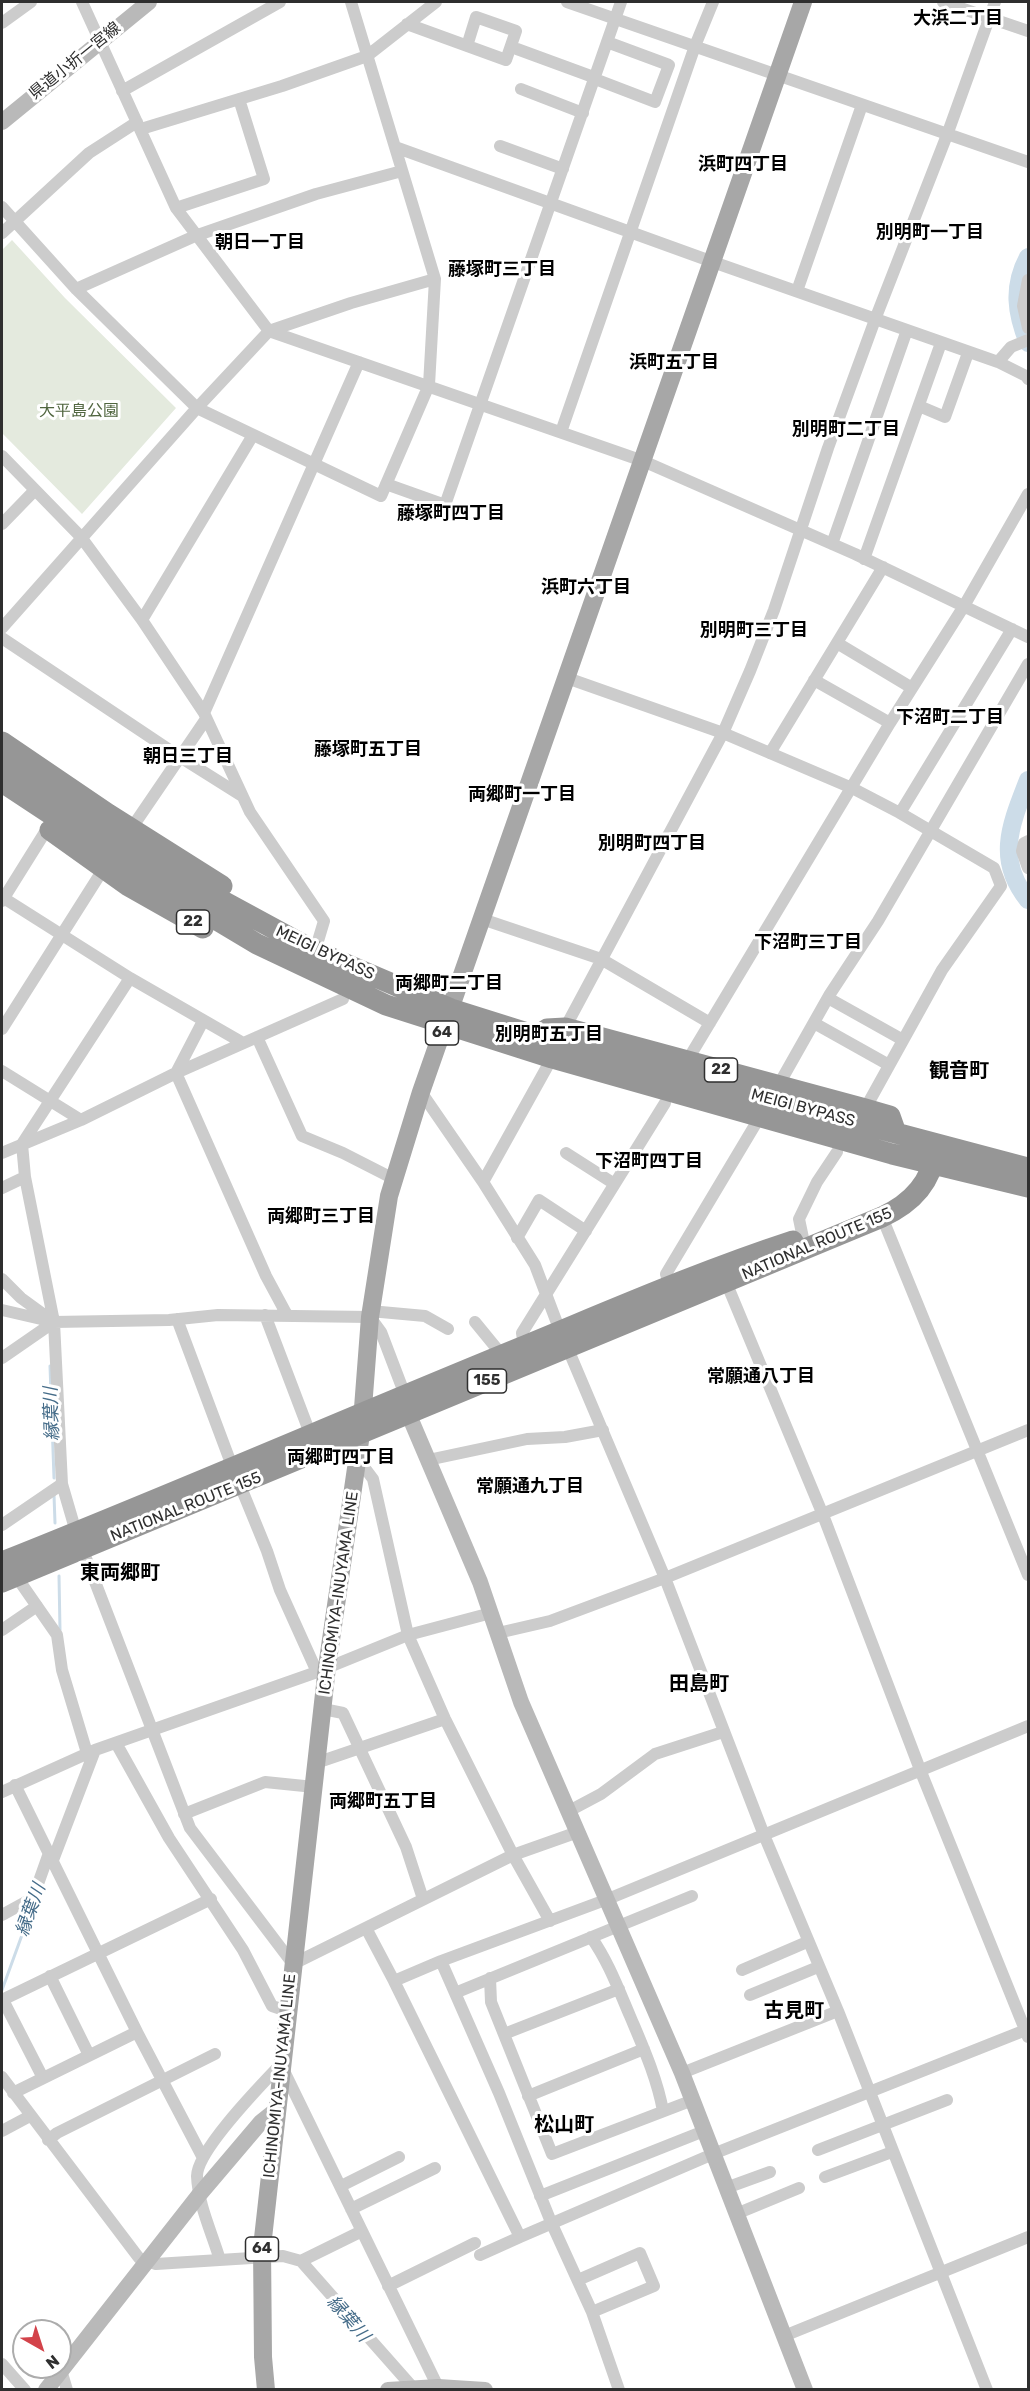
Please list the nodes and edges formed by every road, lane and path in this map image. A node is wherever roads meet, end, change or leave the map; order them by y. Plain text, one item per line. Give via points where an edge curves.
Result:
1 (31, 2) edge
2 (82, 2) edge
3 (149, 2) edge
4 (280, 2) edge
5 (351, 2) edge
6 (436, 2) edge
7 (567, 2) edge
8 (621, 2) edge
9 (713, 2) edge
10 (803, 2) edge
11 (943, 2) edge
12 (995, 2) edge
13 (989, 17) junction
14 (615, 19) junction
15 (2, 23) edge
16 (407, 24) junction
17 (1029, 31) edge
18 (100, 40) junction
19 (607, 42) junction
20 (466, 46) dead end
21 (695, 46) junction
22 (517, 49) dead end
23 (367, 56) junction
24 (778, 76) junction
25 (595, 78) junction
26 (521, 89) dead end
27 (123, 91) junction
28 (239, 99) junction
29 (862, 105) junction
30 (583, 113) junction
31 (2, 122) edge
32 (139, 125) junction
33 (947, 135) junction
34 (500, 146) dead end
35 (395, 147) junction
36 (1029, 162) edge
37 (563, 170) junction
38 (402, 171) junction
39 (550, 202) junction
40 (2, 207) edge
41 (176, 208) junction
42 (14, 221) junction
43 (630, 231) junction
44 (2, 233) edge
45 (195, 236) junction
46 (713, 262) junction
47 (435, 279) junction
48 (1029, 280) edge
49 (76, 289) junction
50 (797, 291) junction
51 (876, 317) junction
52 (1029, 328) edge
53 (907, 330) junction
54 (269, 331) junction
55 (1029, 340) edge
56 (941, 343) junction
57 (968, 353) junction
58 (359, 362) junction
59 (998, 362) junction
60 (1029, 379) edge
61 (429, 385) junction
62 (480, 404) junction
63 (919, 406) junction
64 (197, 408) junction
65 (561, 432) junction
66 (253, 435) junction
67 (2, 456) edge
68 (643, 461) junction
69 (313, 464) junction
70 (386, 484) junction
71 (35, 490) junction
72 (1029, 494) edge
73 (2, 524) edge
74 (802, 531) junction
75 (81, 537) junction
76 (832, 544) junction
77 (864, 559) junction
78 (883, 567) junction
79 (964, 606) junction
80 (142, 620) junction
81 (2, 628) edge
82 (1012, 629) junction
83 (1029, 637) edge
84 (2, 638) edge
85 (837, 643) junction
86 (1029, 664) edge
87 (567, 678) junction
88 (814, 680) junction
89 (912, 688) junction
90 (205, 716) junction
91 (890, 723) junction
92 (723, 733) junction
93 (2, 742) edge
94 (770, 753) junction
95 (180, 758) junction
96 (2, 759) edge
97 (2, 782) edge
98 (852, 788) junction
99 (24, 796) junction
100 (243, 797) junction
101 (79, 812) junction
102 (900, 813) junction
103 (108, 814) junction
104 (47, 829) junction
105 (130, 829) junction
106 (929, 831) junction
107 (1029, 841) edge
108 (1029, 867) edge
109 (104, 868) junction
110 (155, 883) junction
111 (127, 885) junction
112 (2, 899) edge
113 (482, 919) junction
114 (267, 925) junction
115 (63, 936) junction
116 (315, 951) junction
117 (601, 959) junction
118 (130, 978) junction
119 (828, 998) junction
120 (343, 999) junction
121 (386, 1005) junction
122 (448, 1017) junction
123 (203, 1021) junction
124 (710, 1023) junction
125 (814, 1023) junction
126 (565, 1028) junction
127 (2, 1029) edge
128 (536, 1036) junction
129 (257, 1037) junction
130 (903, 1040) junction
131 (243, 1043) junction
132 (559, 1060) junction
133 (687, 1061) junction
134 (889, 1065) junction
135 (2, 1071) edge
136 (176, 1073) junction
137 (778, 1086) junction
138 (421, 1092) junction
139 (49, 1101) junction
140 (665, 1103) junction
141 (865, 1108) junction
142 (81, 1120) junction
143 (755, 1125) junction
144 (896, 1133) junction
145 (936, 1143) junction
146 (22, 1144) junction
147 (837, 1152) junction
148 (970, 1152) junction
149 (1029, 1152) edge
150 (2, 1153) edge
151 (566, 1153) dead end
152 (892, 1154) junction
153 (930, 1163) junction
154 (1029, 1168) edge
155 (25, 1177) junction
156 (394, 1179) junction
157 (483, 1182) junction
158 (613, 1183) junction
159 (1029, 1187) edge
160 (2, 1188) edge
161 (882, 1217) junction
162 (586, 1231) junction
163 (518, 1238) junction
164 (803, 1238) junction
165 (2, 1279) edge
166 (726, 1282) junction
167 (670, 1287) junction
168 (546, 1292) junction
169 (2, 1310) edge
170 (370, 1314) junction
171 (265, 1315) junction
172 (287, 1315) junction
173 (177, 1319) junction
174 (54, 1322) junction
175 (476, 1322) dead end
176 (448, 1329) dead end
177 (564, 1340) junction
178 (524, 1346) junction
179 (502, 1355) junction
180 (2, 1358) edge
181 (407, 1404) junction
182 (363, 1412) junction
183 (603, 1430) junction
184 (1029, 1430) edge
185 (361, 1434) junction
186 (311, 1436) junction
187 (978, 1450) junction
188 (358, 1459) junction
189 (428, 1460) junction
190 (236, 1476) junction
191 (63, 1484) junction
192 (823, 1515) junction
193 (2, 1525) edge
194 (79, 1540) junction
195 (6, 1567) edge
196 (1029, 1575) edge
197 (665, 1578) junction
198 (37, 1606) junction
199 (491, 1613) junction
200 (2, 1630) edge
201 (498, 1633) junction
202 (408, 1635) junction
203 (322, 1670) junction
204 (323, 1709) junction
205 (445, 1719) junction
206 (1029, 1726) edge
207 (151, 1731) junction
208 (723, 1732) junction
209 (116, 1743) junction
210 (359, 1747) junction
211 (91, 1751) junction
212 (316, 1763) junction
213 (921, 1772) junction
214 (15, 1785) junction
215 (314, 1788) junction
216 (2, 1792) edge
217 (569, 1811) junction
218 (184, 1814) junction
219 (578, 1832) junction
220 (764, 1835) junction
221 (513, 1855) junction
222 (51, 1856) junction
223 (692, 1896) dead end
224 (211, 1899) junction
225 (423, 1899) junction
226 (608, 1899) junction
227 (2, 1915) edge
228 (550, 1921) junction
229 (619, 1925) junction
230 (366, 1928) junction
231 (591, 1937) junction
232 (807, 1942) junction
233 (99, 1953) junction
234 (441, 1960) junction
235 (293, 1964) junction
236 (818, 1967) junction
237 (742, 1970) dead end
238 (50, 1976) junction
239 (490, 1978) junction
240 (394, 1980) junction
241 (619, 1989) junction
242 (455, 1993) junction
243 (750, 1995) dead end
244 (2, 2000) edge
245 (838, 2011) junction
246 (287, 2012) junction
247 (136, 2032) junction
248 (1027, 2032) edge
249 (504, 2034) junction
250 (644, 2049) junction
251 (215, 2054) dead end
252 (89, 2055) junction
253 (282, 2064) junction
254 (682, 2073) junction
255 (2, 2077) edge
256 (43, 2078) junction
257 (162, 2081) junction
258 (13, 2092) junction
259 (869, 2094) junction
260 (528, 2096) junction
261 (693, 2100) junction
262 (947, 2100) dead end
263 (276, 2110) junction
264 (663, 2111) junction
265 (30, 2115) junction
266 (882, 2126) junction
267 (2, 2131) edge
268 (704, 2131) junction
269 (48, 2140) junction
270 (818, 2150) dead end
271 (892, 2152) junction
272 (713, 2154) junction
273 (399, 2157) dead end
274 (203, 2158) junction
275 (435, 2168) dead end
276 (770, 2172) dead end
277 (825, 2177) dead end
278 (341, 2186) junction
279 (726, 2188) junction
280 (799, 2188) dead end
281 (200, 2195) junction
282 (540, 2196) junction
283 (351, 2209) junction
284 (736, 2214) junction
285 (551, 2222) junction
286 (362, 2231) junction
287 (519, 2237) junction
288 (1029, 2237) edge
289 (262, 2257) junction
290 (220, 2260) junction
291 (302, 2261) junction
292 (147, 2262) junction
293 (942, 2273) junction
294 (578, 2280) junction
295 (388, 2286) junction
296 (592, 2312) junction
297 (784, 2336) junction
298 (72, 2356) edge
299 (2, 2366) edge
300 (438, 2387) junction
301 (404, 2389) edge
302 (26, 2390) edge
303 (266, 2390) edge
304 (485, 2390) edge
305 (619, 2390) edge
306 (805, 2390) edge
307 (987, 2390) edge

1 - 15 street
2 - 18 street
3 - 18 street, 県道小折一宮線
4 - 27 street
5 - 23 street
6 - 16 street
7 - 14 street
8 - 14 street
9 - 21 street
10 - 24 main road, ICHINOMIYA-INUYAMA LINE / 64
11 - 13 street
12 - 13 street
13 - 17 street
13 - 33 street
14 - 19 street
14 - 21 street
16 - 20 street
16 - 23 street
18 - 27 street
18 - 31 street, 県道小折一宮線
19 - 25 street
19 - 25 street via 669,65 655,102
21 - 24 street
21 - 43 street
22 - 25 street
23 - 28 street
23 - 35 street
24 - 29 street
24 - 46 main road, ICHINOMIYA-INUYAMA LINE / 64
25 - 30 street
26 - 30 street
27 - 32 street
28 - 32 street
28 - 41 street via 264,179
29 - 33 street
29 - 50 street
30 - 37 street
32 - 41 street
32 - 42 street via 89,153
33 - 36 street
33 - 51 street
34 - 37 street
35 - 38 street
35 - 39 street
37 - 39 street
38 - 45 street via 316,194
38 - 47 street
39 - 43 street
39 - 62 street
40 - 42 street
41 - 45 street
42 - 44 street
42 - 49 street
43 - 46 street
43 - 65 street
45 - 49 street
45 - 54 street
46 - 50 street
46 - 68 main road, ICHINOMIYA-INUYAMA LINE / 64
47 - 54 street
47 - 61 street
48 - 52 street via 1023,306
49 - 64 street
50 - 51 street
51 - 53 street
51 - 74 street
53 - 56 street
53 - 76 street
54 - 58 street
54 - 64 street
55 - 59 street via 1015,346
56 - 57 street
56 - 63 street
57 - 59 street
57 - 63 street via 945,417
58 - 61 street
58 - 69 street
59 - 60 street
61 - 62 street
61 - 70 street
62 - 65 street
62 - 70 street via 445,505
63 - 77 street
64 - 66 street
64 - 75 street
65 - 68 street
66 - 69 street
66 - 80 street
67 - 71 street
68 - 74 street
68 - 87 main road, ICHINOMIYA-INUYAMA LINE / 64
69 - 70 street via 381,496
69 - 90 street
71 - 73 street
71 - 75 street
72 - 79 street
74 - 76 street
74 - 92 street
75 - 80 street
75 - 81 street
76 - 77 street
77 - 78 street
78 - 79 street
78 - 85 street
79 - 82 street
79 - 89 street
80 - 90 street
82 - 83 street
82 - 102 street
84 - 95 street
85 - 88 street
85 - 89 street
86 - 106 street
87 - 92 street
87 - 113 main road, ICHINOMIYA-INUYAMA LINE / 64
88 - 91 street
88 - 94 street
89 - 91 street
90 - 95 street
90 - 100 street
91 - 98 street
92 - 94 street
92 - 117 street
93 - 103 highway, 22
94 - 98 street
95 - 100 street
95 - 105 street
96 - 101 highway, MEIGI BYPASS / 22
97 - 99 highway, MEIGI BYPASS / 22
98 - 102 street
98 - 124 street
99 - 104 highway, 22
99 - 110 highway, MEIGI BYPASS / 22
100 - 116 street via 324,921
101 - 103 highway
101 - 114 highway, MEIGI BYPASS / 22 via 173,874
102 - 106 street
103 - 105 highway, 22
104 - 109 highway, 22
104 - 112 street
105 - 114 highway, 22 via 243,900
106 - 119 street
106 - 130 street via 994,868 1001,886 942,970
107 - 108 street via 1022,851
109 - 111 highway, 22
109 - 115 street
110 - 111 highway
110 - 121 highway, MEIGI BYPASS / 22 via 257,944
111 - 120 highway, 22 via 248,953
112 - 115 street
113 - 117 street
113 - 122 main road, ICHINOMIYA-INUYAMA LINE / 64
114 - 116 highway, MEIGI BYPASS / 22
115 - 118 street
115 - 127 street
116 - 122 highway, MEIGI BYPASS / 22
117 - 124 street
117 - 126 street
118 - 123 street
118 - 139 street
119 - 125 street
119 - 130 street
120 - 121 highway, 22 via 359,1005
120 - 129 street
121 - 122 highway, MEIGI BYPASS / 22
122 - 128 highway, MEIGI BYPASS / 22
122 - 132 highway, MEIGI BYPASS / 22
122 - 138 main road, ICHINOMIYA-INUYAMA LINE / 64
123 - 131 street
123 - 136 street
124 - 133 street
125 - 134 street
125 - 137 street
126 - 128 highway, 22 via 547,1029
126 - 133 highway, 22
128 - 144 highway, MEIGI BYPASS / 22
129 - 131 street
129 - 156 street via 302,1136
130 - 134 street
131 - 136 street
132 - 140 highway, 22 via 578,1079
132 - 152 highway, MEIGI BYPASS / 22
132 - 157 street
133 - 137 highway, 22
134 - 141 street
135 - 139 street
136 - 142 street
136 - 172 street
137 - 141 highway, 22
138 - 156 main road, ICHINOMIYA-INUYAMA LINE / 64
138 - 157 street
139 - 142 street
139 - 146 street
140 - 143 highway, 22
140 - 158 street
141 - 144 highway, 22 via 890,1116
142 - 146 street
143 - 147 highway, 22
143 - 167 street via 666,1274
144 - 145 highway, MEIGI BYPASS / 22
145 - 148 highway, MEIGI BYPASS / 22
145 - 153 highway, NATIONAL ROUTE 155 / 155
146 - 150 street
146 - 155 street
147 - 152 highway, 22 via 877,1162
147 - 164 street via 799,1219
148 - 149 highway, 22 via 993,1144
148 - 154 highway, MEIGI BYPASS / 22
151 - 158 street
152 - 153 highway, MEIGI BYPASS / 22
153 - 159 highway, MEIGI BYPASS / 22
153 - 161 highway, NATIONAL ROUTE 155 / 155 via 917,1193 907,1204
153 - 164 highway, NATIONAL ROUTE 155 / 155 via 911,1192 893,1208
155 - 160 street
155 - 174 street
156 - 170 main road, ICHINOMIYA-INUYAMA LINE / 64
157 - 163 street
158 - 162 street
161 - 166 highway, NATIONAL ROUTE 155 / 155
161 - 187 street
162 - 163 street via 539,1200
162 - 168 street
163 - 168 street
164 - 167 highway, NATIONAL ROUTE 155 / 155
165 - 174 street
166 - 177 highway, NATIONAL ROUTE 155 / 155
166 - 192 street
167 - 177 highway, NATIONAL ROUTE 155 / 155
168 - 177 street
168 - 178 street via 522,1333
169 - 174 street
170 - 172 street
170 - 176 street via 425,1316
170 - 181 street via 381,1332
170 - 182 main road, ICHINOMIYA-INUYAMA LINE / 64
171 - 172 street
171 - 173 street
171 - 186 street
173 - 174 street
173 - 190 street
174 - 180 street
174 - 191 street
175 - 179 street
177 - 178 highway, NATIONAL ROUTE 155 / 155
177 - 181 highway, NATIONAL ROUTE 155 / 155
177 - 183 street
178 - 179 highway, NATIONAL ROUTE 155 / 155
179 - 181 highway, NATIONAL ROUTE 155 / 155
181 - 182 highway, NATIONAL ROUTE 155 / 155
181 - 185 highway, NATIONAL ROUTE 155 / 155
181 - 189 street
182 - 185 main road, ICHINOMIYA-INUYAMA LINE / 64
182 - 186 highway, NATIONAL ROUTE 155 / 155
183 - 189 street via 527,1439
183 - 197 street
184 - 187 street
185 - 188 main road, ICHINOMIYA-INUYAMA LINE / 64
185 - 190 highway, NATIONAL ROUTE 155 / 155
186 - 190 highway, NATIONAL ROUTE 155 / 155
187 - 192 street
187 - 196 street
188 - 202 street via 373,1479
188 - 203 main road, ICHINOMIYA-INUYAMA LINE / 64
189 - 199 street
190 - 194 highway, NATIONAL ROUTE 155 / 155
190 - 203 street via 279,1590
191 - 193 street
191 - 194 street
192 - 197 street
192 - 213 street
194 - 195 highway, NATIONAL ROUTE 155 / 155
194 - 207 street
195 - 198 street
197 - 201 street via 550,1622
197 - 208 street
198 - 200 street
198 - 211 street via 57,1635 62,1670
199 - 201 street
199 - 202 street
201 - 217 street via 521,1701
202 - 203 street
202 - 205 street
203 - 204 main road, ICHINOMIYA-INUYAMA LINE / 64
203 - 207 street
204 - 210 street via 343,1713
204 - 212 main road, ICHINOMIYA-INUYAMA LINE / 64
205 - 210 street
205 - 221 street
206 - 213 street
207 - 209 street
207 - 218 street
208 - 217 street via 654,1754 601,1794
208 - 220 street
209 - 211 street
209 - 224 street via 169,1838
210 - 212 street
210 - 225 street via 406,1847
211 - 214 street
211 - 222 street
212 - 215 main road, ICHINOMIYA-INUYAMA LINE / 64
213 - 220 street
213 - 248 street
214 - 216 street
214 - 222 street
215 - 218 street via 265,1782
215 - 235 main road, ICHINOMIYA-INUYAMA LINE / 64
217 - 219 street
218 - 235 street via 190,1828
219 - 221 street
219 - 226 street
220 - 226 street
220 - 232 street
221 - 225 street
221 - 228 street
222 - 227 street via 33,1898
222 - 233 street
223 - 229 street
224 - 233 street
224 - 246 street via 272,2006
225 - 230 street
226 - 228 street
226 - 229 street
228 - 234 street
229 - 231 street
229 - 254 street
230 - 235 street
230 - 240 street
231 - 239 street
231 - 241 street
232 - 236 street
232 - 237 street
233 - 238 street
233 - 247 street
234 - 240 street
234 - 242 street
235 - 246 main road, ICHINOMIYA-INUYAMA LINE / 64
236 - 243 street
236 - 245 street
238 - 244 street
238 - 252 street
239 - 242 street
239 - 249 street via 491,2002
240 - 287 street
241 - 249 street
241 - 250 street
242 - 282 street
244 - 256 street
245 - 254 street
245 - 259 street
246 - 253 main road, ICHINOMIYA-INUYAMA LINE / 64
247 - 252 street
247 - 257 street
248 - 259 street
249 - 260 street
250 - 260 street
250 - 264 street
251 - 257 street
252 - 256 street
253 - 263 main road, ICHINOMIYA-INUYAMA LINE / 64
253 - 274 street via 229,2122
253 - 278 street
254 - 261 street
255 - 258 street
256 - 258 street
257 - 269 street
257 - 274 street
258 - 265 street
259 - 266 street
259 - 272 street
260 - 264 street via 552,2154
261 - 264 street
261 - 268 street
262 - 266 street
263 - 281 street via 261,2121
263 - 289 main road, ICHINOMIYA-INUYAMA LINE / 64
265 - 267 street
265 - 269 street
266 - 270 street
266 - 271 street
268 - 272 street
268 - 282 street
269 - 292 street via 132,2250
271 - 277 street
271 - 293 street
272 - 279 street
272 - 285 street
273 - 278 street
274 - 281 street via 197,2173
275 - 283 street
276 - 279 street
278 - 283 street
279 - 284 street
280 - 284 street
281 - 290 street
281 - 292 street
282 - 285 street
283 - 286 street
284 - 297 street
285 - 287 street
285 - 294 street
286 - 291 street
286 - 295 street
287 - 295 street via 478,2249
288 - 293 street
289 - 290 street
289 - 291 street via 283,2256
289 - 303 main road, ICHINOMIYA-INUYAMA LINE / 64 via 262,2357
290 - 292 street
291 - 301 street
292 - 298 street
293 - 297 street
293 - 307 street
294 - 296 street
294 - 296 street via 640,2253 645,2264 654,2286
295 - 300 street
296 - 305 street
297 - 306 street
299 - 302 street
300 - 301 street
300 - 304 street

